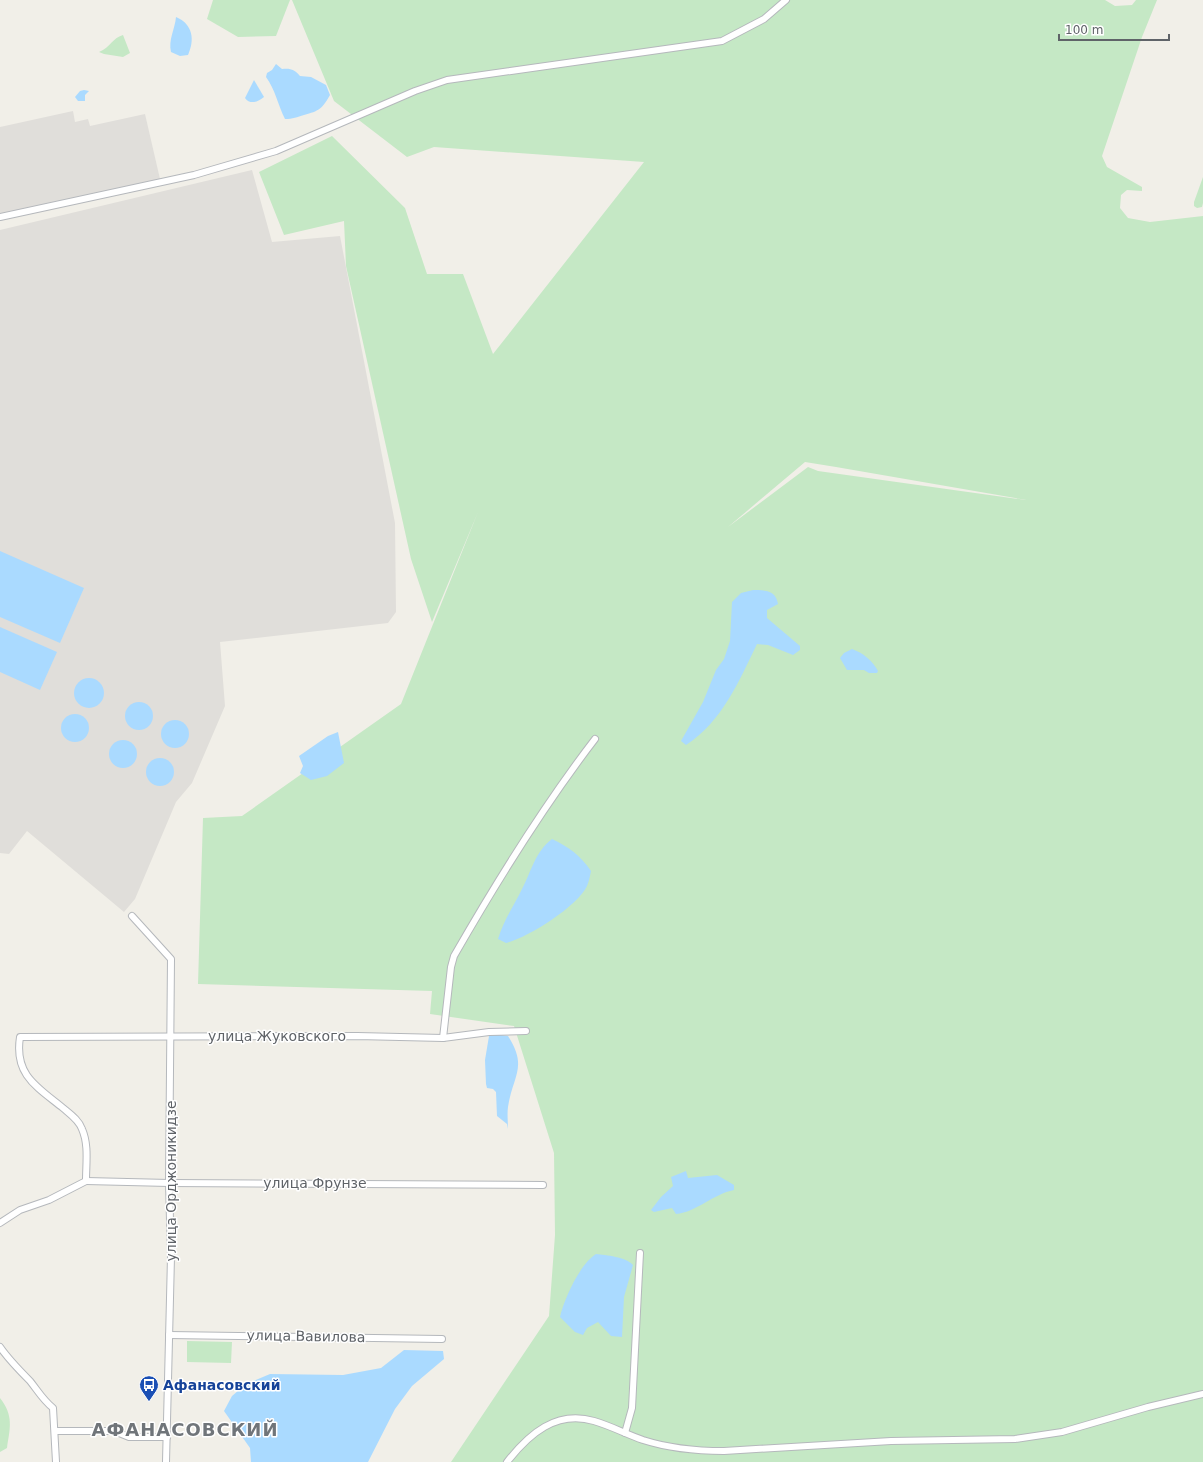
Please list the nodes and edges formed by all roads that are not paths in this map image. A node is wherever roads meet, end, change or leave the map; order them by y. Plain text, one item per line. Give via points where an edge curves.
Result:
1 (786, 0) edge
2 (0, 216) edge
3 (595, 739) dead end
4 (132, 916) dead end
5 (526, 1031) dead end
6 (171, 1036) junction
7 (443, 1038) junction
8 (86, 1181) junction
9 (169, 1183) junction
10 (543, 1185) dead end
11 (0, 1223) edge
12 (640, 1254) dead end
13 (169, 1335) junction
14 (442, 1339) dead end
15 (0, 1347) edge
16 (1203, 1394) edge
17 (55, 1431) junction
18 (625, 1433) junction
19 (167, 1437) junction
20 (56, 1462) edge
21 (166, 1462) edge
22 (507, 1462) edge

1 - 2 street via 764,19 722,41 448,80 415,91 276,152 194,175
3 - 7 street via 560,786 492,888 454,956
4 - 6 street, улица Орджоникидзе via 171,958
5 - 7 street, улица Жуковского via 490,1032
6 - 7 street, улица Жуковского
6 - 8 street, улица Жуковского via 20,1037 22,1069 27,1078 74,1117 82,1127 86,1142
6 - 9 street, улица Орджоникидзе
8 - 9 street, улица Фрунзе
8 - 11 street via 49,1200 20,1210
9 - 10 street, улица Фрунзе
9 - 13 street, улица Орджоникидзе
12 - 18 street via 632,1408
13 - 14 street, улица Вавилова
13 - 19 street, улица Орджоникидзе
15 - 17 street via 8,1360 53,1408
16 - 18 street via 1062,1432 1015,1439 891,1441 782,1449 701,1451 644,1440
17 - 19 street via 114,1431 129,1437
17 - 20 street
18 - 22 street via 594,1421 577,1418 560,1421 543,1426 528,1438
19 - 21 street, улица Орджоникидзе

